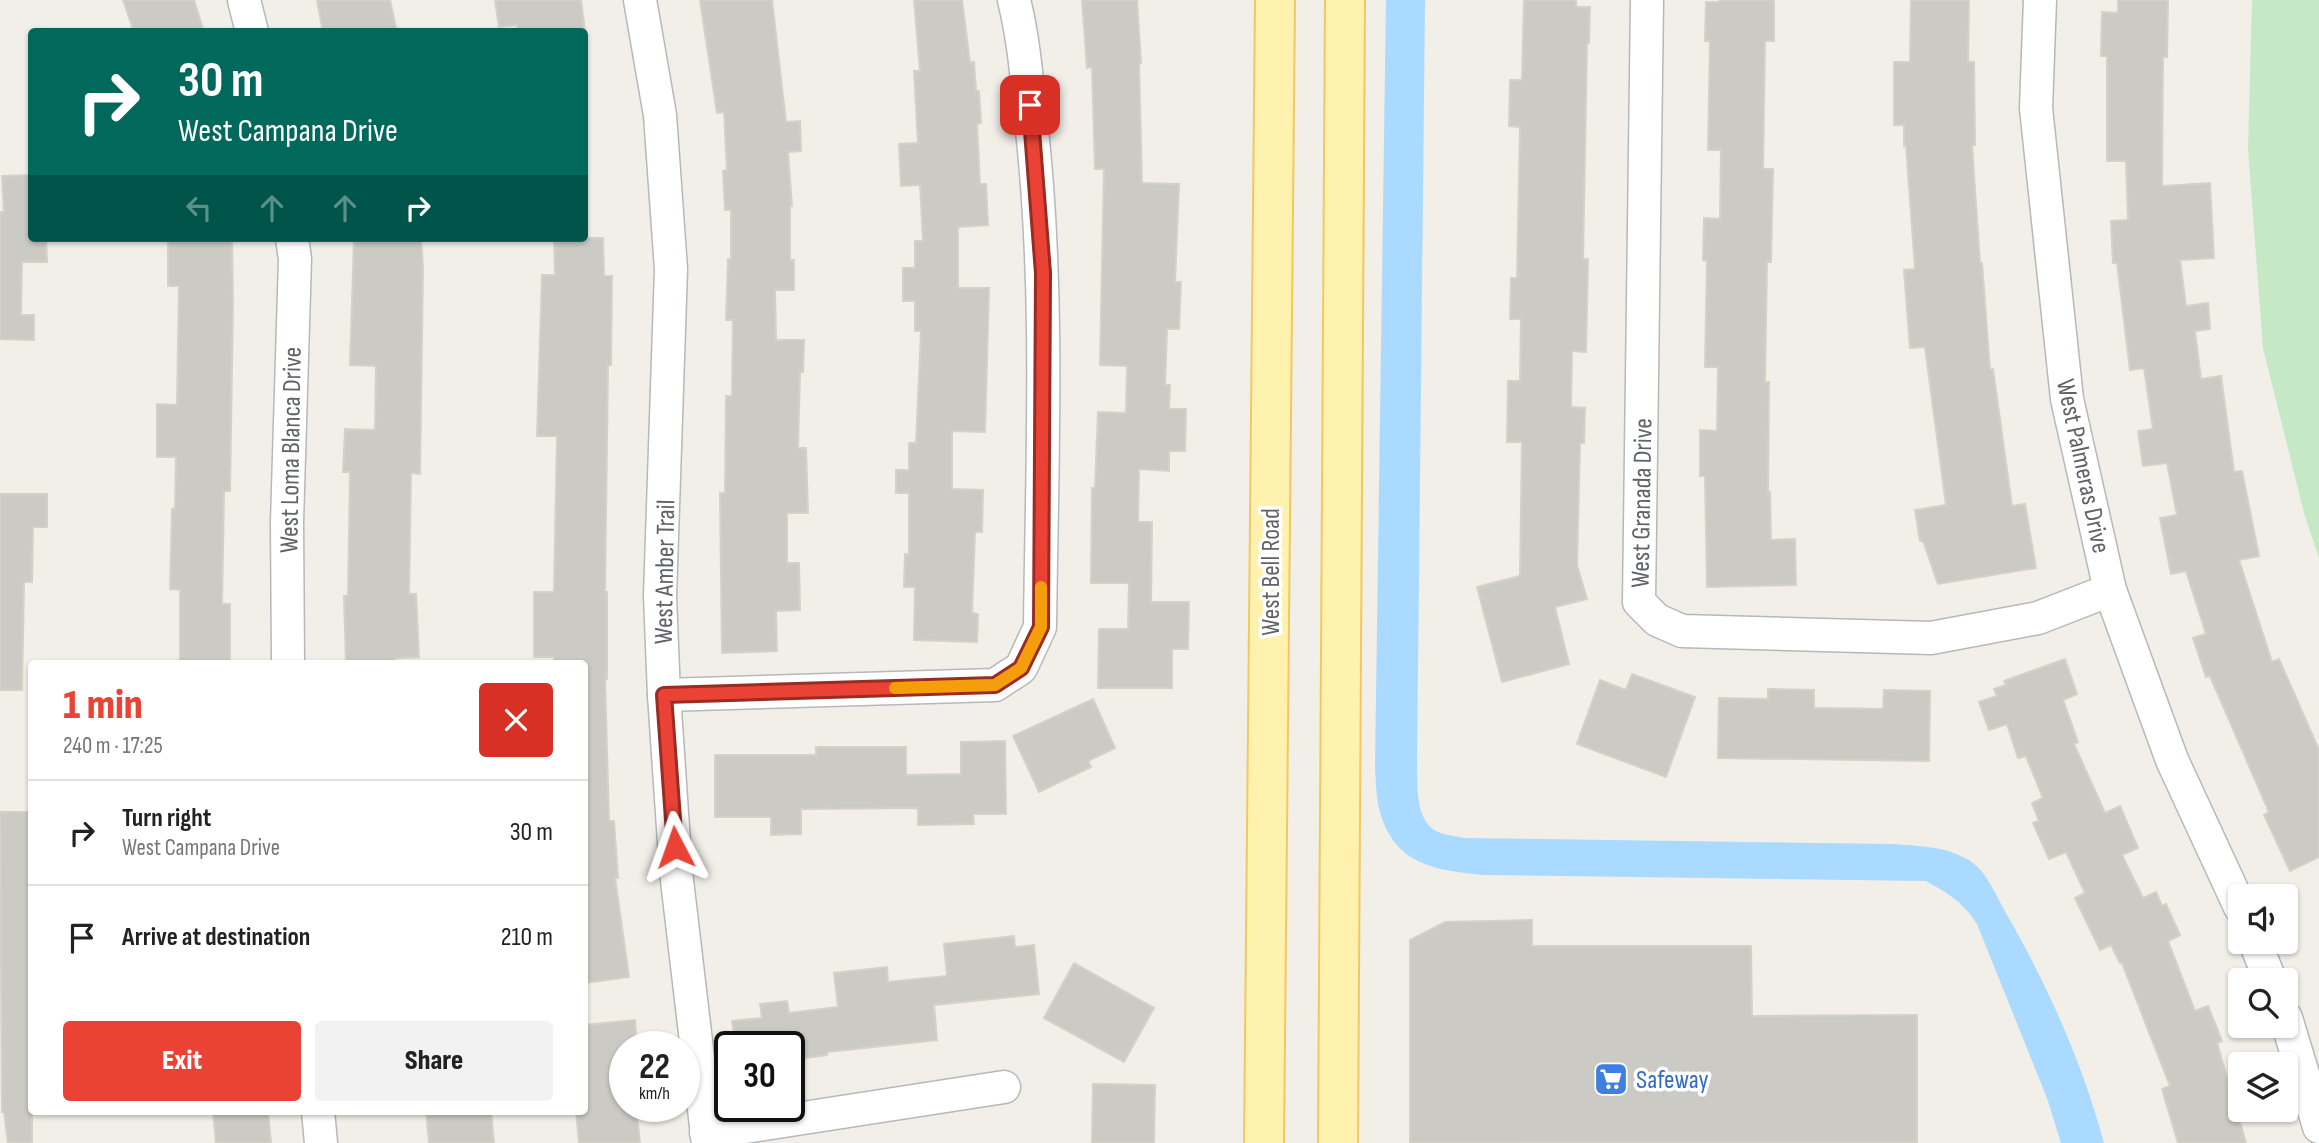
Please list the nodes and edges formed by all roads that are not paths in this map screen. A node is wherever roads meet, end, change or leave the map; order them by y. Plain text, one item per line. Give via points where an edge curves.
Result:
1 (244, 0) edge
2 (640, 0) edge
3 (1014, 0) edge
4 (1275, 0) edge
5 (1345, 0) edge
6 (1647, 0) edge
7 (2040, 0) edge
8 (251, 28) edge
9 (293, 242) edge
10 (2110, 590) junction
11 (288, 660) edge
12 (664, 695) junction
13 (2229, 884) edge
14 (2292, 1038) edge
15 (1004, 1087) dead end
16 (318, 1115) edge
17 (2319, 1127) edge
18 (707, 1138) edge
19 (321, 1143) edge
20 (1264, 1143) edge
21 (1338, 1143) edge

1 - 8 street
2 - 12 street, West Amber Trail via 660,115 671,269 660,596
3 - 12 street via 1035,156 1043,273 1041,627 1021,668 995,685
4 - 20 main road, West Bell Road
5 - 21 main road
6 - 10 street, West Granada Drive via 1639,602 1657,620 1682,631 1931,638 2038,618
7 - 10 street, West Palmeras Drive via 2036,108 2067,399
9 - 11 street, West Loma Blanca Drive
10 - 13 street, West Palmeras Drive via 2172,760
12 - 18 street, West Amber Trail via 676,872
14 - 17 street
15 - 18 street
16 - 19 street

